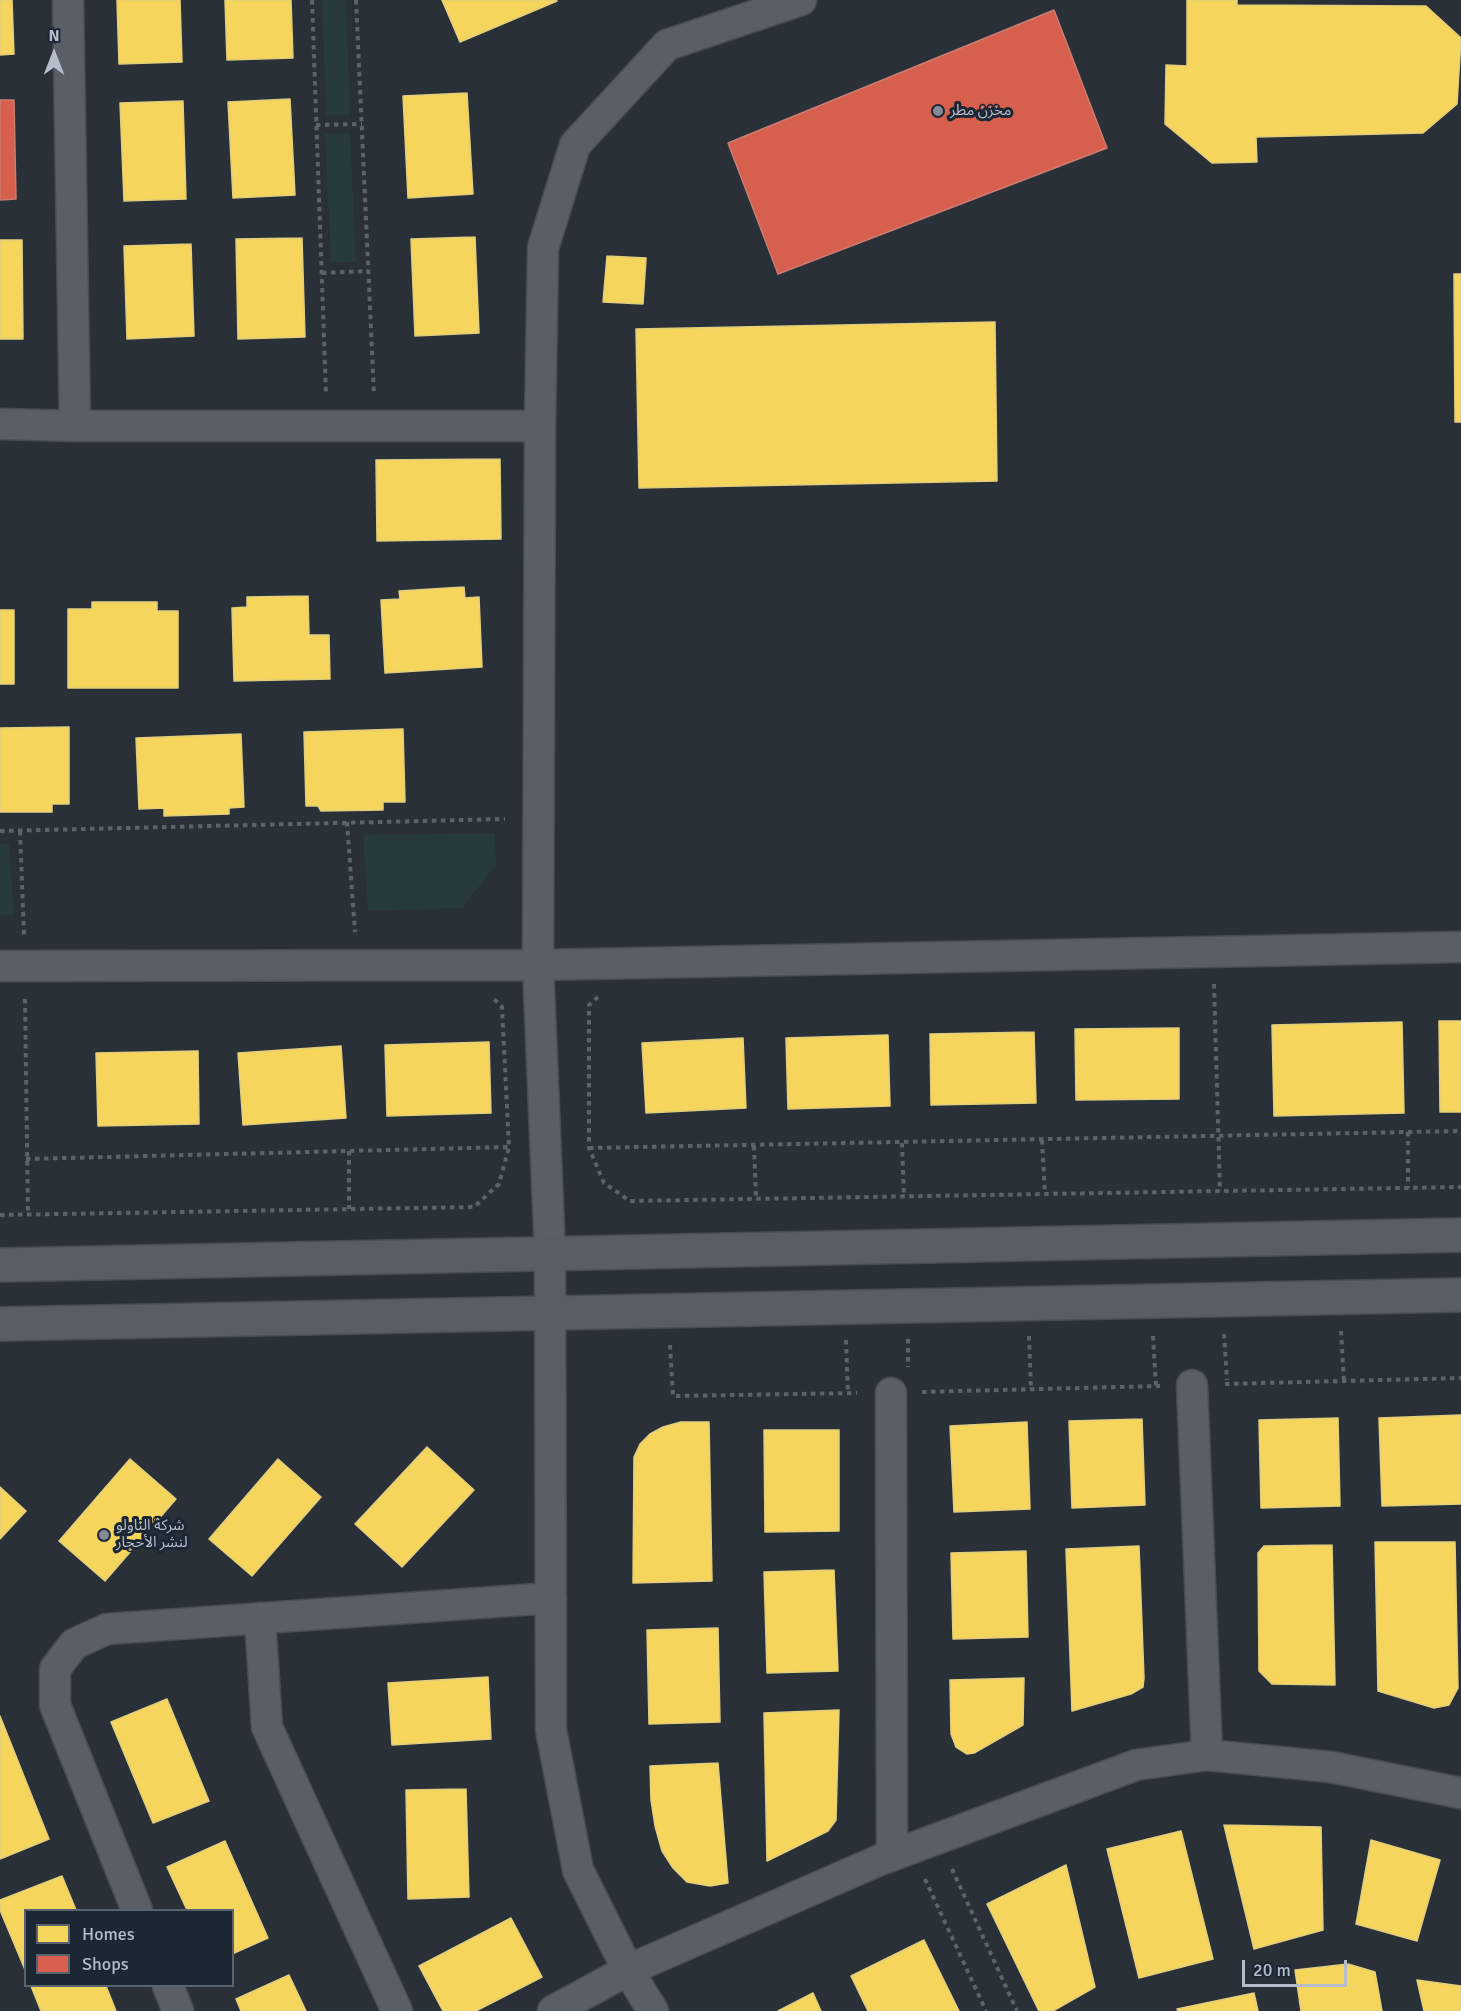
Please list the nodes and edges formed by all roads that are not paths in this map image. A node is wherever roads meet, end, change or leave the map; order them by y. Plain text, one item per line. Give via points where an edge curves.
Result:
1 (68, 0) edge
2 (801, 0) edge
3 (0, 424) edge
4 (75, 426) junction
5 (540, 426) junction
6 (1461, 947) edge
7 (538, 965) junction
8 (12, 966) edge
9 (1461, 1235) edge
10 (550, 1254) junction
11 (0, 1265) edge
12 (1461, 1295) edge
13 (551, 1313) junction
14 (0, 1324) edge
15 (1192, 1385) road end
16 (900, 1392) road end
17 (551, 1598) junction
18 (260, 1618) junction
19 (1207, 1755) junction
20 (1461, 1793) edge
21 (913, 1847) junction
22 (136, 1909) edge
23 (628, 1970) junction
24 (168, 1987) edge
25 (178, 2011) edge
26 (397, 2011) edge
27 (553, 2011) edge
28 (653, 2011) edge

1 - 4 street
2 - 5 street via 667,45 575,146 543,248
3 - 4 street
4 - 5 street
5 - 7 street
6 - 7 street
7 - 8 street
7 - 10 street
9 - 10 street
10 - 11 street
10 - 13 street
12 - 13 street
13 - 14 street
13 - 17 street
15 - 19 street
16 - 21 street
17 - 18 street
17 - 23 street via 551,1730 578,1870
18 - 22 street via 107,1629 74,1644 55,1669 55,1705
18 - 26 street via 267,1727
19 - 20 street via 1331,1767
19 - 21 street via 1136,1765
21 - 23 street
23 - 27 street
23 - 28 street
24 - 25 street

